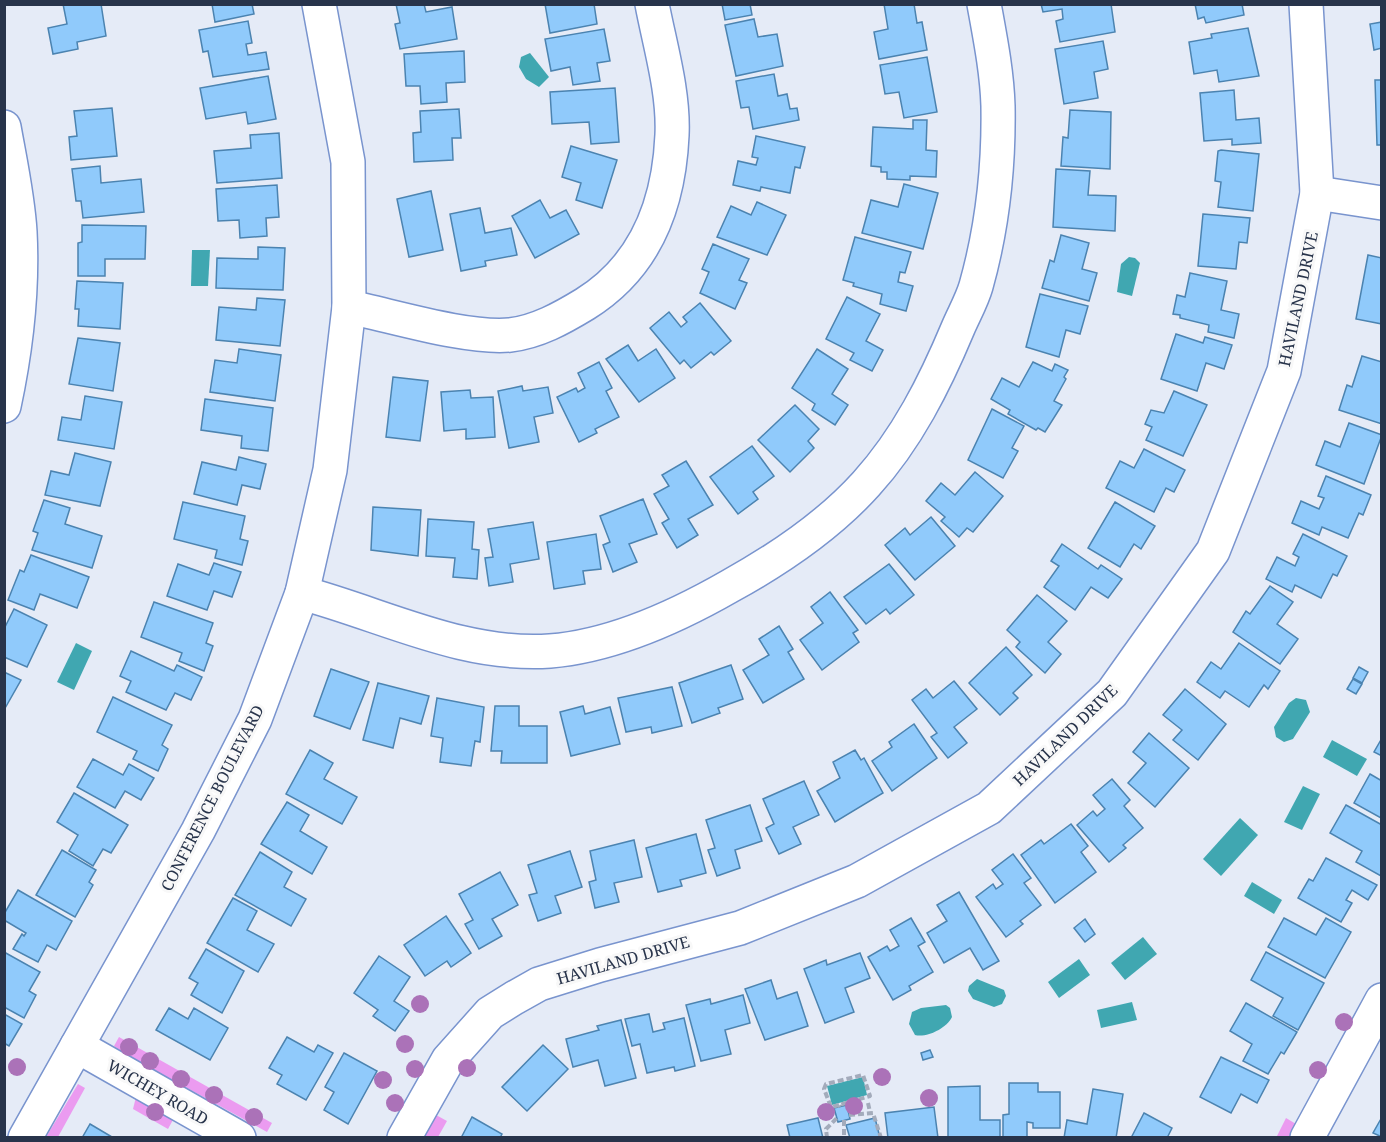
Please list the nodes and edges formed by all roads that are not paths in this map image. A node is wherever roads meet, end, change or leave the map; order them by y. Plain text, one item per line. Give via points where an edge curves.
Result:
1 (319, 4) edge
2 (652, 4) edge
3 (984, 4) edge
4 (1306, 4) edge
5 (4, 127) edge
6 (1317, 193) junction
7 (1382, 203) edge
8 (349, 307) junction
9 (4, 406) edge
10 (302, 593) junction
11 (1382, 1000) edge
12 (77, 1046) junction
13 (25, 1137) edge
14 (240, 1137) edge
15 (404, 1137) edge
16 (1307, 1137) edge

1 - 8 street, CONFERENCE BOULEVARD via 348,162
2 - 8 street via 672,134 665,191 647,242 625,272 604,292 572,312 530,331 509,335 437,327
3 - 10 street via 998,105 993,203 975,289 940,370 904,434 866,484 817,529 758,571 645,628 550,651 486,648 445,639
4 - 6 street, HAVILAND DRIVE
5 - 9 street via 20,231 16,320
6 - 7 street
6 - 15 street, HAVILAND DRIVE via 1284,371 1213,551 1112,693 989,808 857,881 740,928 539,984 490,1013 456,1051
8 - 10 street, CONFERENCE BOULEVARD via 330,470
10 - 12 street, CONFERENCE BOULEVARD via 255,719 198,831
11 - 16 street
12 - 13 street, CONFERENCE BOULEVARD
12 - 14 street, WICHEY ROAD

